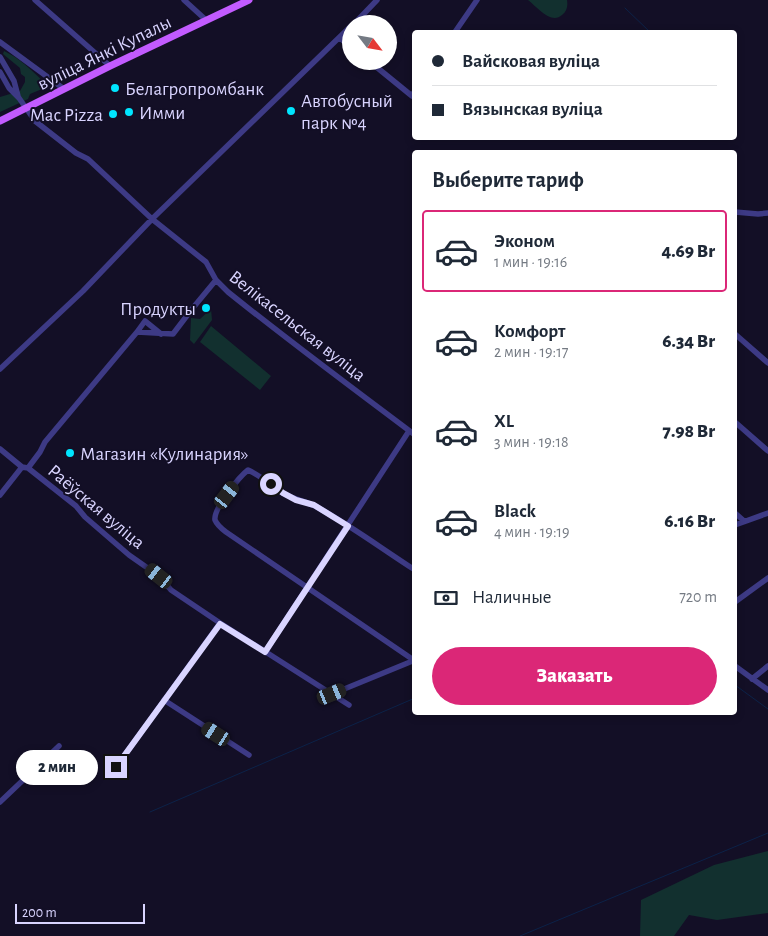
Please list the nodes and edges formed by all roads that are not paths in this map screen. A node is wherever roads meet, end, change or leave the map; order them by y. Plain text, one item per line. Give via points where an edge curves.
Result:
1 (36, 0) edge
2 (184, 0) edge
3 (249, 0) edge
4 (377, 0) edge
5 (477, 0) edge
6 (362, 15) edge
7 (206, 20) junction
8 (456, 30) edge
9 (340, 38) edge
10 (0, 42) edge
11 (0, 57) edge
12 (110, 66) junction
13 (381, 70) edge
14 (0, 72) edge
15 (64, 90) junction
16 (412, 93) edge
17 (19, 98) junction
18 (26, 109) junction
19 (0, 122) edge
20 (737, 212) edge
21 (768, 213) edge
22 (152, 220) junction
23 (216, 280) junction
24 (137, 332) junction
25 (161, 334) junction
26 (737, 336) edge
27 (768, 363) edge
28 (0, 369) edge
29 (737, 424) edge
30 (409, 430) junction
31 (412, 432) edge
32 (0, 449) edge
33 (768, 451) edge
34 (25, 468) junction
35 (0, 495) edge
36 (768, 513) edge
37 (737, 515) edge
38 (744, 521) junction
39 (737, 524) edge
40 (348, 526) junction
41 (412, 568) edge
42 (768, 578) edge
43 (307, 587) junction
44 (737, 601) edge
45 (220, 624) junction
46 (265, 652) junction
47 (412, 658) edge
48 (412, 661) edge
49 (768, 666) edge
50 (737, 668) edge
51 (752, 679) junction
52 (768, 690) edge
53 (332, 694) junction
54 (164, 700) junction
55 (349, 705) dead end
56 (59, 746) dead end
57 (249, 755) dead end
58 (116, 767) dead end
59 (0, 802) edge

1 - 12 street
2 - 7 street
3 - 7 main road, вуліца Янкі Купалы
4 - 6 street
5 - 8 street
7 - 12 main road, вуліца Янкі Купалы
9 - 22 street
10 - 15 street
11 - 17 street via 14,81
12 - 15 main road, вуліца Янкі Купалы
13 - 16 street
14 - 17 street
15 - 18 main road, вуліца Янкі Купалы
17 - 18 street, Велікасельская вуліца
18 - 19 main road, вуліца Янкі Купалы
18 - 22 street, Велікасельская вуліца via 56,138 88,159
20 - 21 street
22 - 23 street, Велікасельская вуліца via 206,262
22 - 28 street
23 - 25 street via 173,334
23 - 30 street, Велікасельская вуліца via 310,357
24 - 25 street
24 - 25 street via 145,321
24 - 34 street
26 - 27 street
29 - 33 street
30 - 31 street, Велікасельская вуліца
30 - 40 street
32 - 34 street, Раёўская вуліца
34 - 35 street
34 - 45 street, Раёўская вуліца via 76,506 129,555 159,576 171,590
36 - 38 street
37 - 38 street
38 - 39 street
40 - 41 street
40 - 43 street
40 - 43 street via 314,505 283,493 248,470 220,504 215,514 219,526
42 - 44 street
43 - 46 street
43 - 47 street
45 - 46 street, Раёўская вуліца
45 - 54 street
46 - 53 street, Раёўская вуліца
48 - 53 street
49 - 51 street
50 - 51 street
51 - 52 street
53 - 55 street, Раёўская вуліца
54 - 57 street
54 - 58 street
56 - 59 street

